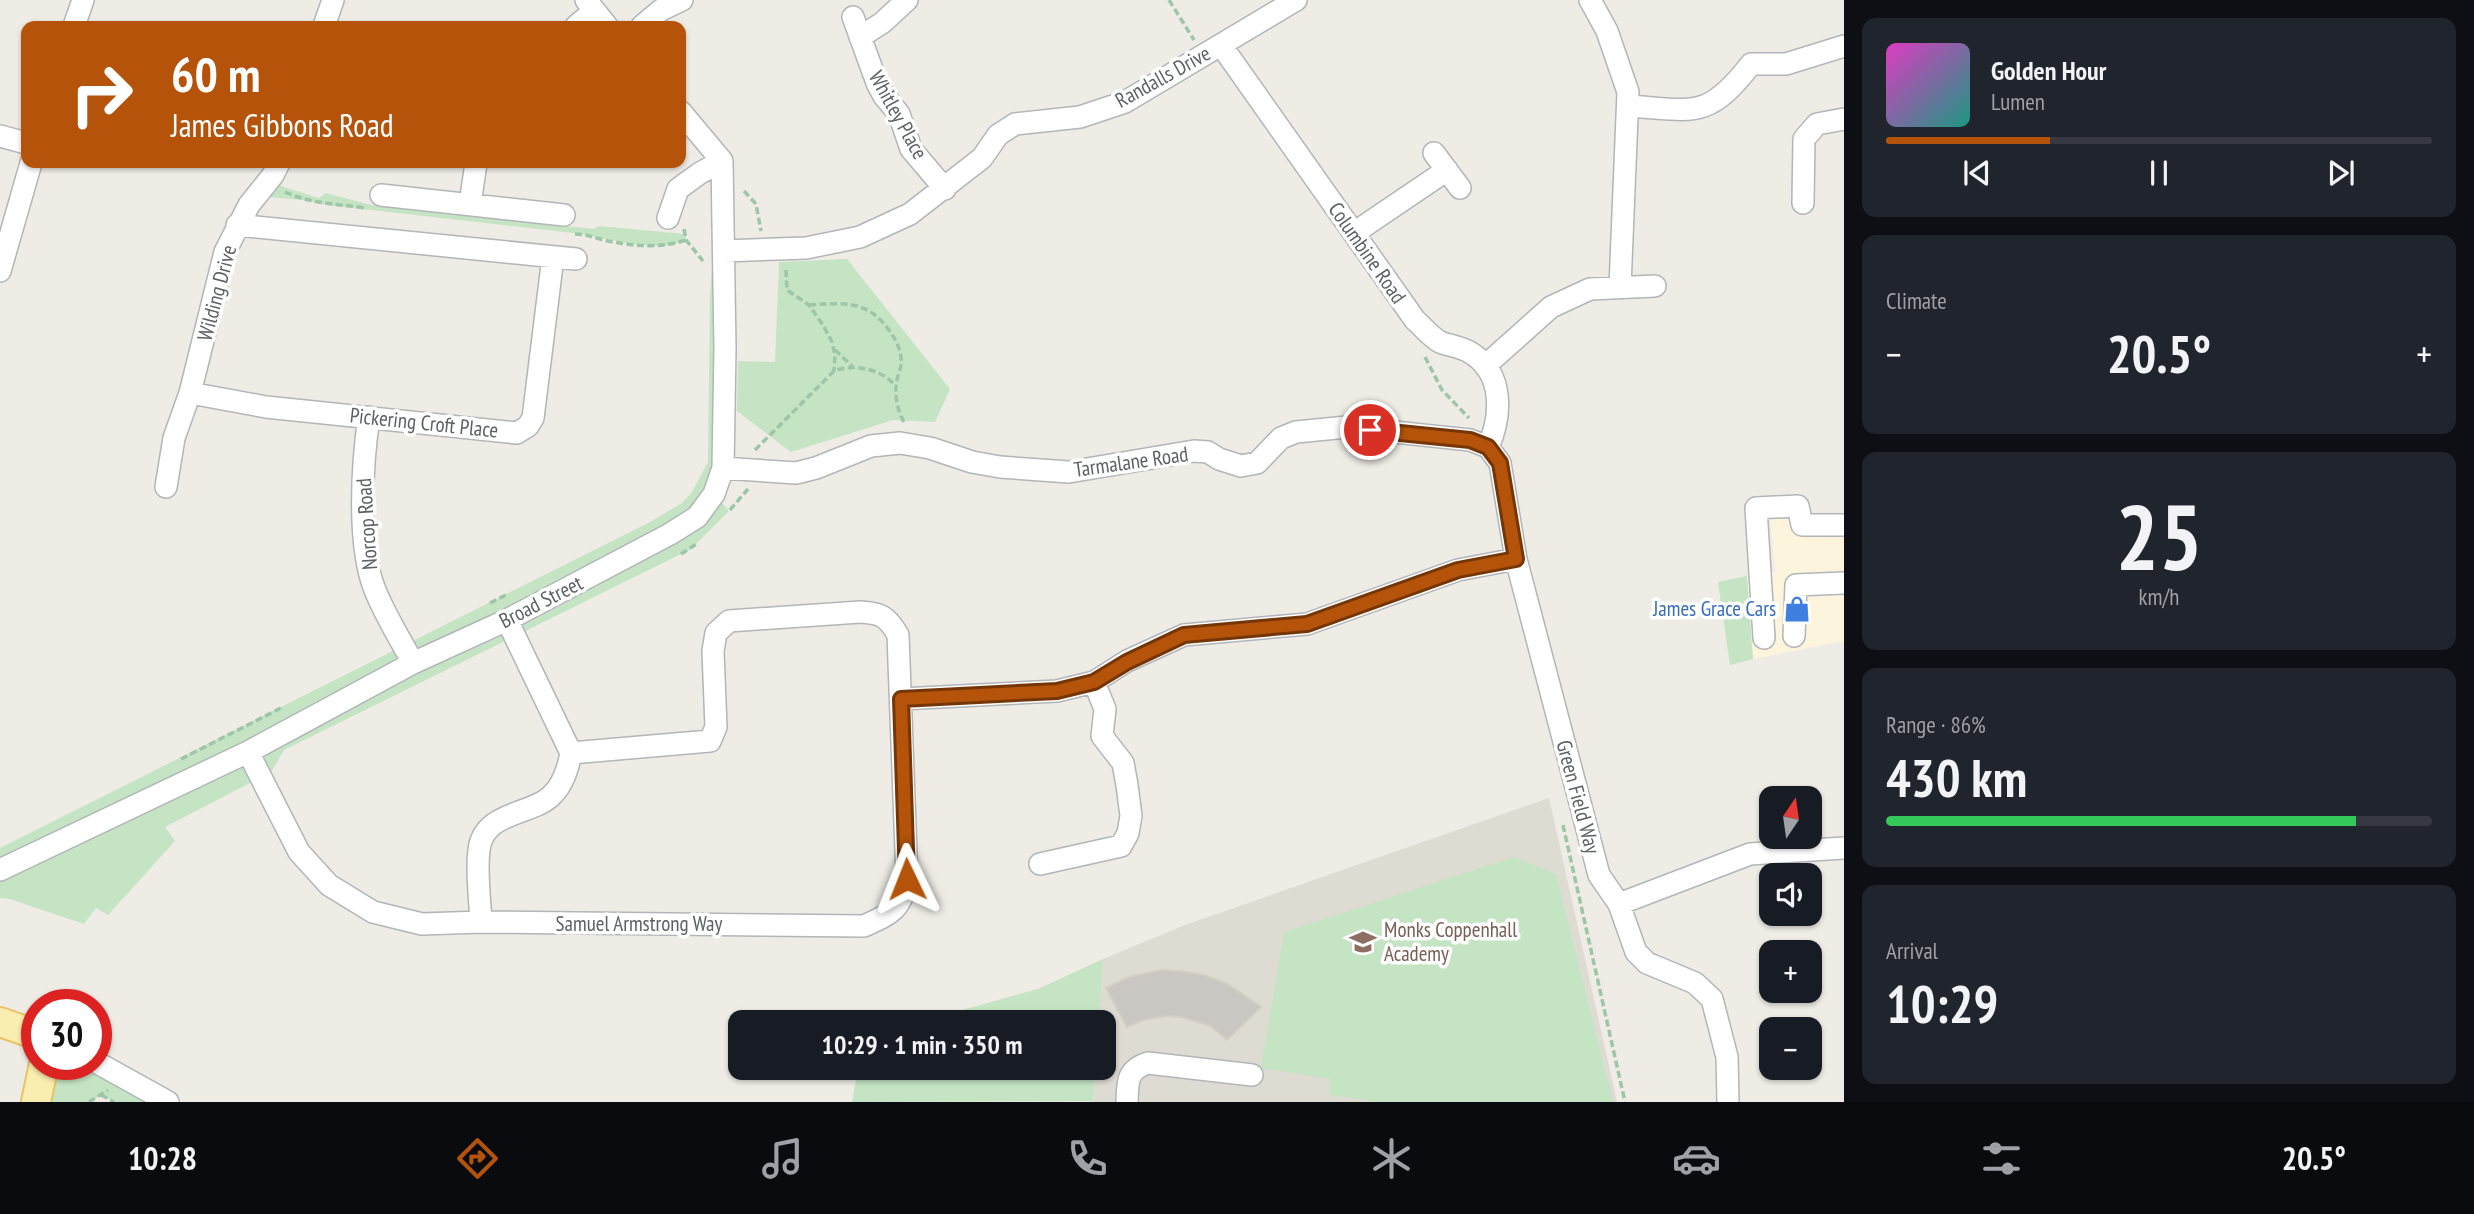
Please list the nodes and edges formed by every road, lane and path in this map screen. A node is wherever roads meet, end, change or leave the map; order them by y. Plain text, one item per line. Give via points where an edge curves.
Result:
1 (83, 0) edge
2 (333, 0) edge
3 (682, 0) edge
4 (907, 0) edge
5 (1169, 0) edge
6 (1296, 0) edge
7 (1590, 0) edge
8 (853, 17) dead end
9 (76, 21) edge
10 (326, 21) edge
11 (648, 21) edge
12 (860, 37) junction
13 (1844, 46) edge
14 (1212, 51) junction
15 (1628, 106) junction
16 (686, 118) edge
17 (1844, 119) edge
18 (0, 136) edge
19 (21, 142) edge
20 (722, 161) junction
21 (30, 168) edge
22 (276, 168) edge
23 (475, 168) edge
24 (1460, 188) dead end
25 (945, 189) junction
26 (381, 195) dead end
27 (1803, 203) dead end
28 (470, 204) junction
29 (564, 215) dead end
30 (668, 218) dead end
31 (237, 225) junction
32 (1354, 233) junction
33 (787, 248) junction
34 (723, 251) junction
35 (553, 257) junction
36 (576, 259) dead end
37 (0, 271) edge
38 (1655, 286) dead end
39 (1620, 287) junction
40 (809, 305) junction
41 (1419, 347) dead end
42 (834, 349) junction
43 (1485, 366) junction
44 (854, 368) junction
45 (834, 371) junction
46 (897, 388) junction
47 (190, 393) junction
48 (369, 417) junction
49 (1497, 419) junction
50 (1488, 447) junction
51 (930, 448) junction
52 (729, 468) junction
53 (166, 487) dead end
54 (1844, 526) edge
55 (1516, 559) junction
56 (1844, 583) edge
57 (515, 590) dead end
58 (490, 603) dead end
59 (507, 620) junction
60 (1794, 636) dead end
61 (1764, 638) dead end
62 (413, 663) junction
63 (1094, 682) junction
64 (901, 699) junction
65 (293, 703) dead end
66 (248, 752) junction
67 (571, 753) junction
68 (181, 759) dead end
69 (1560, 813) dead end
70 (1844, 848) edge
71 (1040, 863) dead end
72 (0, 870) edge
73 (1619, 904) junction
74 (481, 922) junction
75 (0, 1022) edge
76 (21, 1029) edge
77 (112, 1071) edge
78 (1252, 1076) dead end
79 (41, 1080) edge
80 (100, 1095) dead end
81 (36, 1102) edge
82 (114, 1102) edge
83 (168, 1102) edge
84 (1127, 1102) edge
85 (1625, 1102) edge
86 (1728, 1102) edge

1 - 9 street
2 - 10 street
3 - 11 street
4 - 12 street
5 - 14 path
6 - 14 street, Randalls Drive
7 - 15 street via 1619,61
8 - 12 street, Whitley Place
12 - 25 street, Whitley Place via 884,96 899,114 911,149
13 - 15 street via 1786,64 1751,64 1733,87 1712,104 1695,110
14 - 25 street, Randalls Drive via 1125,102 1080,117 1015,124 998,135 982,158
14 - 32 street, Columbine Road
15 - 39 street
16 - 20 street
17 - 27 street via 1816,124 1804,139
18 - 19 street
20 - 30 street via 678,189
20 - 34 street, Broad Street
21 - 37 street
22 - 31 street, Wilding Drive
23 - 28 street
24 - 32 street via 1440,161
25 - 33 street, Randalls Drive via 910,214 860,237
26 - 28 street
28 - 29 street
31 - 35 street
31 - 47 street, Wilding Drive via 225,252
32 - 43 street, Columbine Road via 1415,320 1438,341 1471,353
33 - 34 street, Randalls Drive
33 - 40 path via 787,290
34 - 52 street, Broad Street
35 - 36 street
35 - 48 street, Pickering Croft Place via 533,418 528,426 517,433
38 - 39 street
39 - 43 street via 1590,289 1552,307
40 - 42 path
40 - 46 path via 857,305 879,318 900,351
41 - 49 path via 1442,390 1468,418
42 - 44 path
42 - 45 path
43 - 49 street via 1496,385
44 - 45 path
44 - 46 path via 886,375
45 - 52 path
46 - 51 path via 902,421
47 - 48 street, Pickering Croft Place via 266,407
47 - 53 street, Wilding Drive via 174,438
48 - 62 street, Norcop Road via 362,471 369,571 374,590
49 - 50 street
50 - 51 street, Tarmalane Road via 1470,440 1347,427 1296,432 1281,438 1257,463 1241,466 1194,451 1069,472 1000,467
50 - 55 street, Green Field Way via 1500,463
51 - 52 street, Tarmalane Road via 900,443 871,446 796,473
52 - 59 street, Broad Street via 697,517
54 - 61 street via 1802,525 1798,506 1756,508
55 - 63 street via 1458,570 1307,624 1184,635
55 - 73 street, Green Field Way via 1599,874
56 - 60 street via 1796,585
57 - 58 path
59 - 62 street, Broad Street
59 - 67 street
62 - 66 street, Broad Street
63 - 64 street via 1057,691
63 - 71 street via 1105,709 1102,736 1123,763 1131,816 1128,833 1121,846
64 - 67 street, Samuel Armstrong Way via 898,635 888,619 873,612 729,621 716,633 713,651 716,727 710,741
64 - 74 street, Samuel Armstrong Way via 907,879 904,899 890,915 864,926
65 - 68 path
66 - 72 street, Broad Street
66 - 74 street, Samuel Armstrong Way via 299,852 329,885 373,912 422,924
67 - 74 street via 567,770 549,799 488,828 479,848
69 - 85 path
70 - 73 street via 1750,854
73 - 86 street, Green Field Way via 1636,952 1647,963 1695,984 1712,999 1727,1057
75 - 76 main road
77 - 83 street
78 - 84 street via 1148,1063 1131,1073
79 - 81 main road
80 - 82 path

